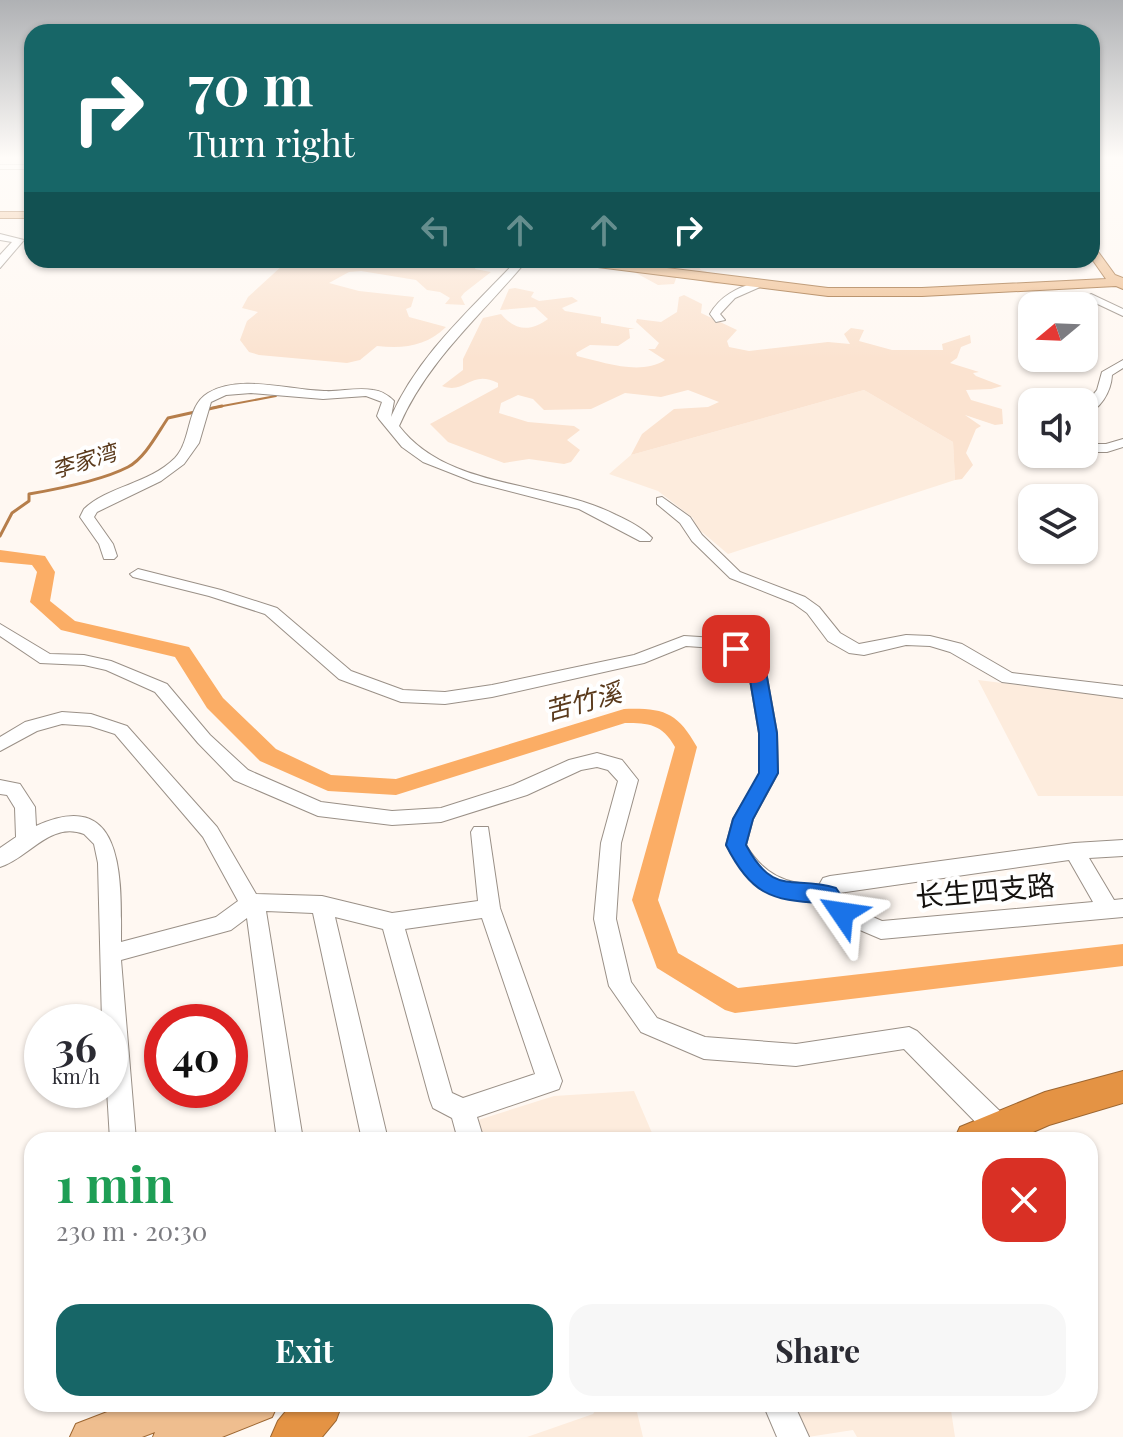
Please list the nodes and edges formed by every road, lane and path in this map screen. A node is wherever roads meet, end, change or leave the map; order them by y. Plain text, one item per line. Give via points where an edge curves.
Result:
1 (0, 237) edge
2 (1100, 261) edge
3 (0, 265) edge
4 (1100, 267) edge
5 (515, 268) edge
6 (632, 268) edge
7 (679, 268) edge
8 (1117, 282) edge
9 (756, 285) junction
10 (1098, 300) edge
11 (1123, 313) edge
12 (720, 320) dead end
13 (1123, 363) edge
14 (1098, 400) edge
15 (393, 426) junction
16 (1123, 443) edge
17 (1098, 448) edge
18 (662, 501) dead end
19 (645, 538) dead end
20 (109, 556) dead end
21 (138, 574) dead end
22 (0, 629) edge
23 (1123, 692) edge
24 (0, 745) edge
25 (0, 787) edge
26 (481, 832) dead end
27 (26, 837) junction
28 (1123, 848) edge
29 (1074, 851) junction
30 (0, 863) edge
31 (829, 889) junction
32 (252, 902) junction
33 (322, 905) junction
34 (489, 908) junction
35 (1116, 909) edge
36 (392, 922) junction
37 (110, 954) junction
38 (1123, 1087) edge
39 (462, 1110) junction
40 (122, 1132) edge
41 (289, 1132) edge
42 (373, 1132) edge
43 (469, 1132) edge
44 (984, 1132) edge
45 (991, 1132) edge
46 (159, 1412) edge
47 (238, 1412) edge
48 (314, 1412) edge
49 (782, 1412) edge
50 (89, 1437) edge
51 (172, 1437) edge
52 (294, 1437) edge
53 (793, 1437) edge

1 - 3 street via 19,240
2 - 8 main road
4 - 8 main road
5 - 15 street via 434,358
6 - 9 main road
7 - 8 main road via 826,286
8 - 9 main road via 881,294
9 - 12 street via 718,306 715,314
10 - 11 street
13 - 14 street via 1106,374 1108,385
15 - 19 street via 409,448 428,459 474,477 584,505
15 - 20 street via 383,416 388,401 371,393 216,393 196,419 191,447 175,465 144,487 91,509 87,517
16 - 17 street
18 - 23 street via 735,575 799,600 834,637 855,649 930,641 956,648 1008,678
21 - 31 street via 271,611 345,675 401,696 445,698 492,691 638,659 684,641 736,649 756,666 769,773 743,819 736,845 747,867 765,884 796,894
22 - 44 street via 46,659 111,666 161,688 241,775 318,809 392,818 441,815 576,765 597,760 615,765 628,780 611,843 605,919 620,986 649,1025 704,1048 796,1055 909,1038
24 - 32 street via 31,726 62,718 121,730 210,832
25 - 27 street via 13,789 25,807
26 - 34 street
27 - 30 street
27 - 37 street via 75,824 104,843
28 - 29 street
29 - 31 street
29 - 35 street
31 - 35 street, 长生四支路 via 842,913 881,930
32 - 33 street
32 - 37 street via 223,924
32 - 41 street
33 - 36 street
33 - 42 street
34 - 36 street
34 - 39 street via 550,1081
36 - 39 street via 442,1100
37 - 40 street
38 - 45 highway via 1045,1109
39 - 43 street
46 - 50 main road
47 - 51 main road
48 - 52 highway
49 - 53 street

